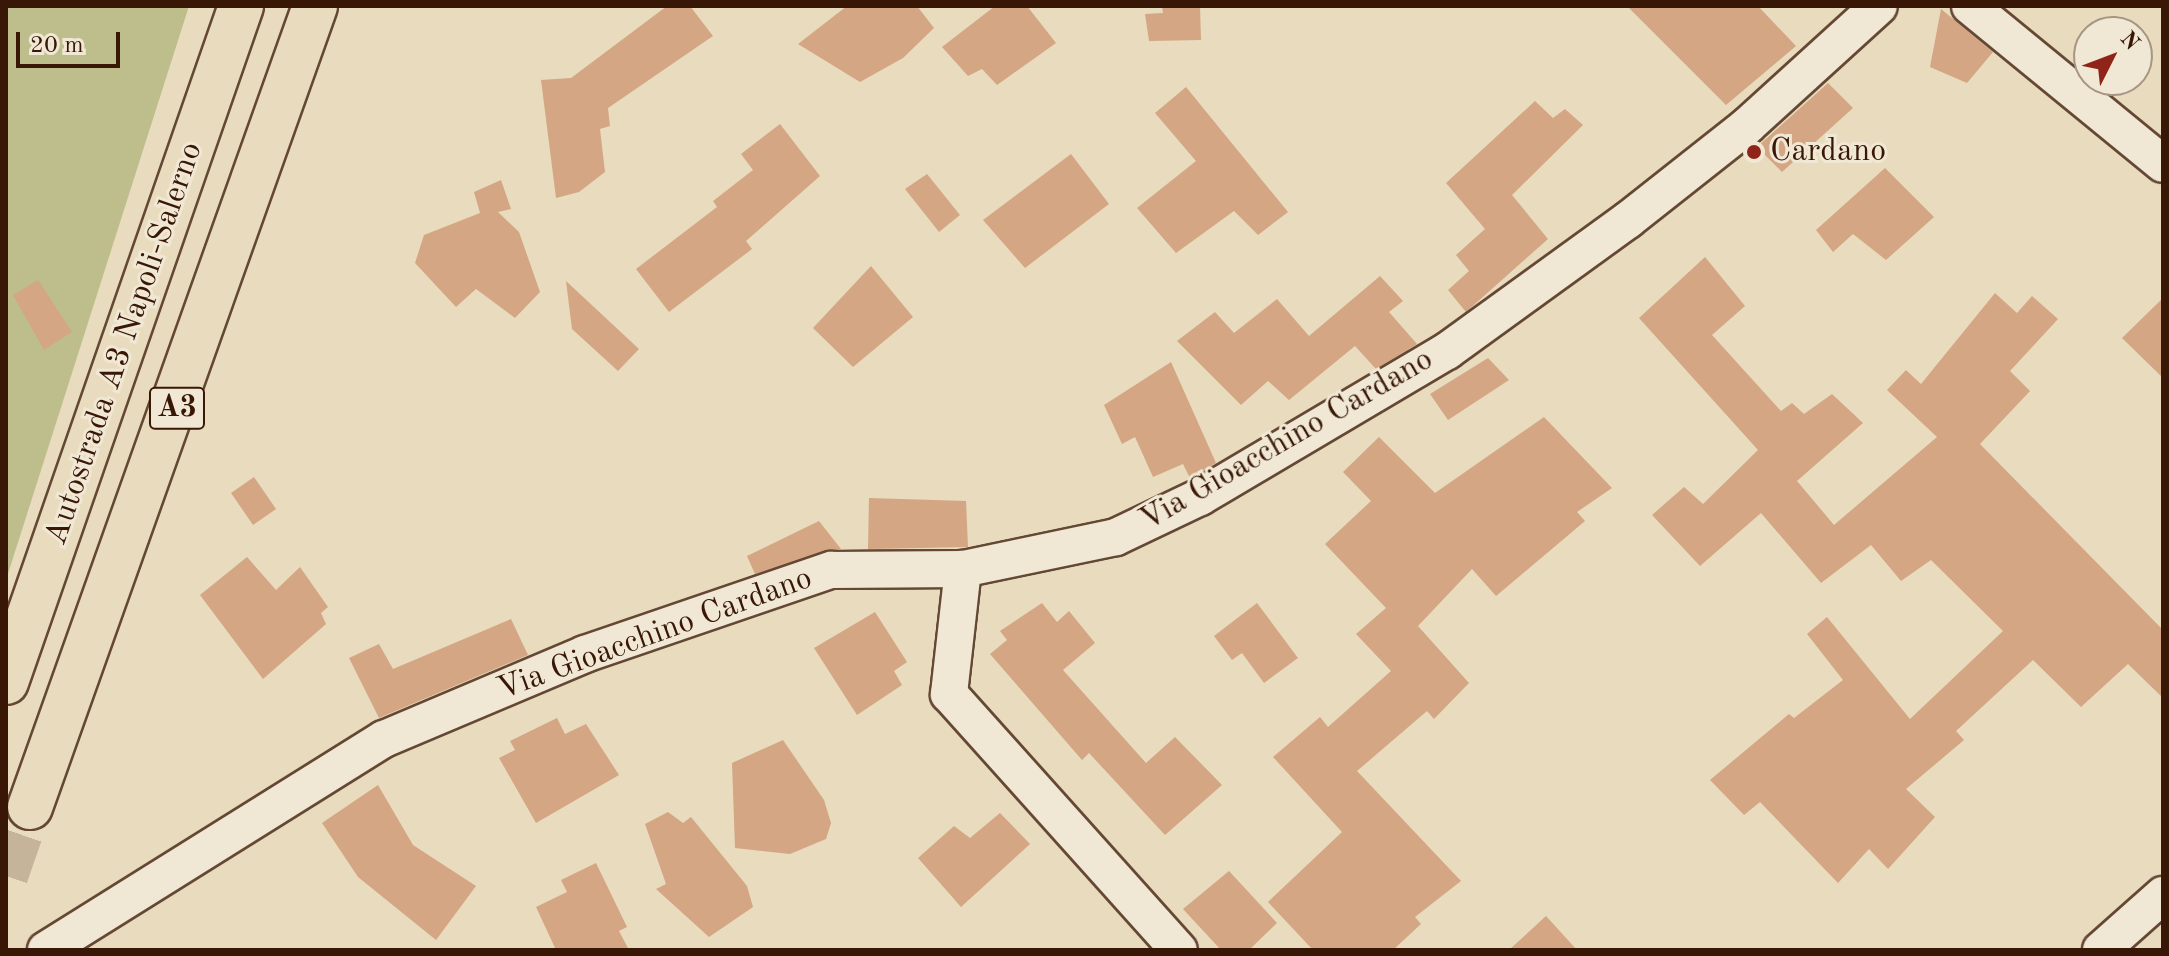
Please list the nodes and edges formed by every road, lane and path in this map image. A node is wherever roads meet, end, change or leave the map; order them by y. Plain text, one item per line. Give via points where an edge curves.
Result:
1 (241, 6) edge
2 (315, 6) edge
3 (1879, 6) edge
4 (1970, 6) edge
5 (2163, 164) edge
6 (963, 569) junction
7 (6, 682) edge
8 (30, 807) tunnel mouth
9 (2163, 895) edge
10 (46, 950) edge
11 (1179, 950) edge
12 (2101, 950) edge

1 - 7 highway, Autostrada A3 Napoli-Salerno / A3
2 - 8 highway, Autostrada A3 Napoli-Salerno / A3
3 - 6 street, Via Gioacchino Cardano via 1747,126 1447,351 1200,497 1116,537
4 - 5 street
6 - 10 street, Via Gioacchino Cardano via 831,570 585,654 384,739
6 - 11 street via 949,694
9 - 12 street

